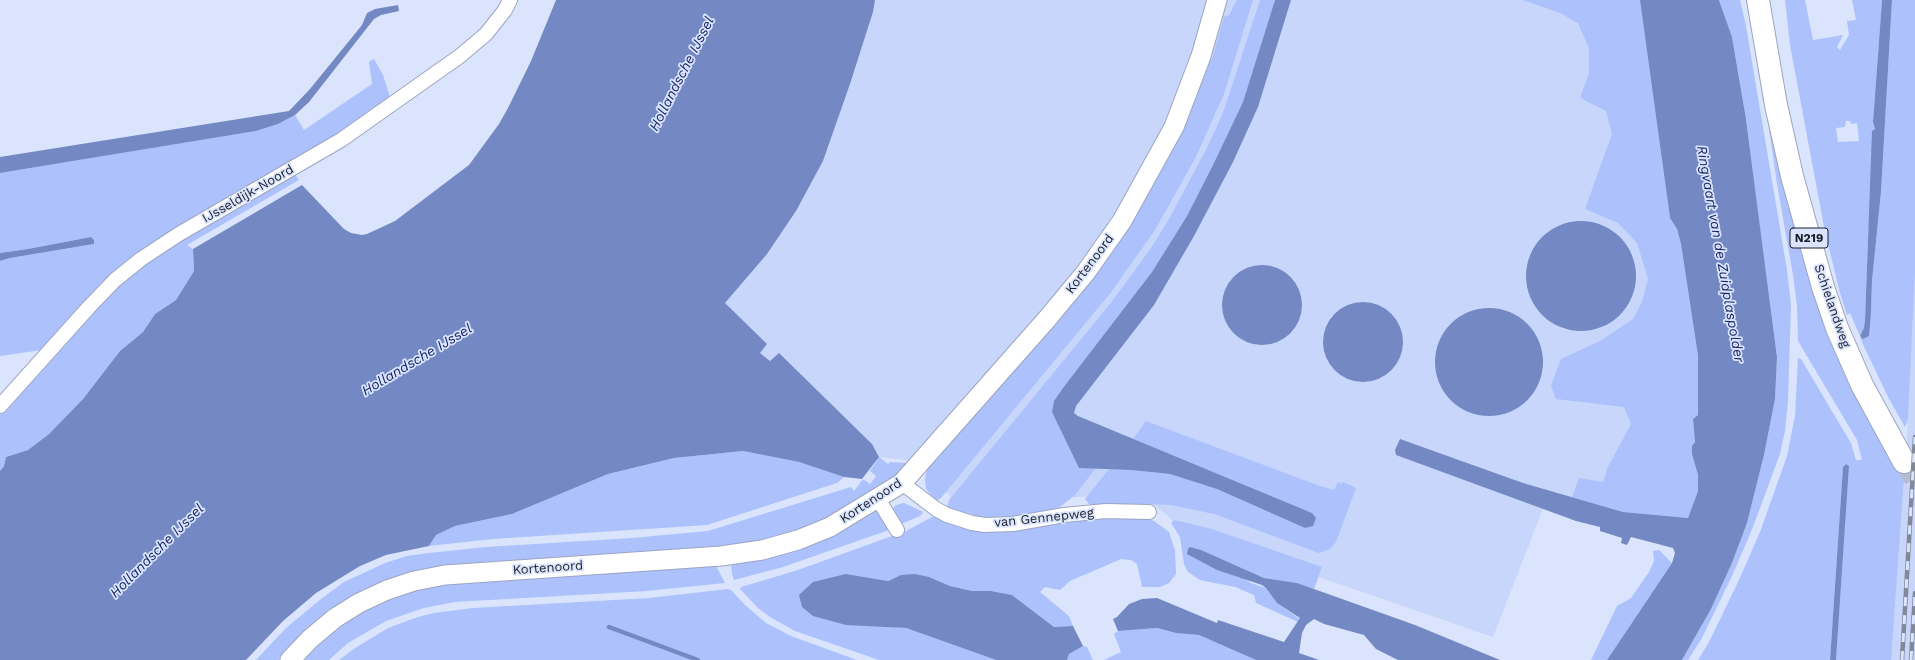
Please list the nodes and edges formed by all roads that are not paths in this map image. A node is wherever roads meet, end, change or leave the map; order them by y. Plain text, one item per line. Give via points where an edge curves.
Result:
1 (510, 0) edge
2 (1217, 0) edge
3 (1758, 0) edge
4 (1773, 0) edge
5 (0, 406) edge
6 (902, 483) junction
7 (878, 499) junction
8 (1149, 512) dead end
9 (897, 530) dead end
10 (290, 660) edge

1 - 5 street, IJsseldijk-Noord via 486,34 460,56 341,140 141,259 115,280 89,307
2 - 6 street, Kortenoord via 1201,56 1174,127 1122,221 1086,272 1047,319
3 - 4 main road, Schielandweg / N219 via 1776,105 1792,176 1823,287 1837,328 1862,385 1904,452 1845,323 1835,294 1802,172 1787,101
6 - 7 street, Kortenoord
6 - 8 street, van Gennepweg via 947,515 985,525 1013,524 1106,511
7 - 9 street
7 - 10 street, Kortenoord via 824,529 798,540 762,550 721,556 445,575 414,581 380,593 335,618

